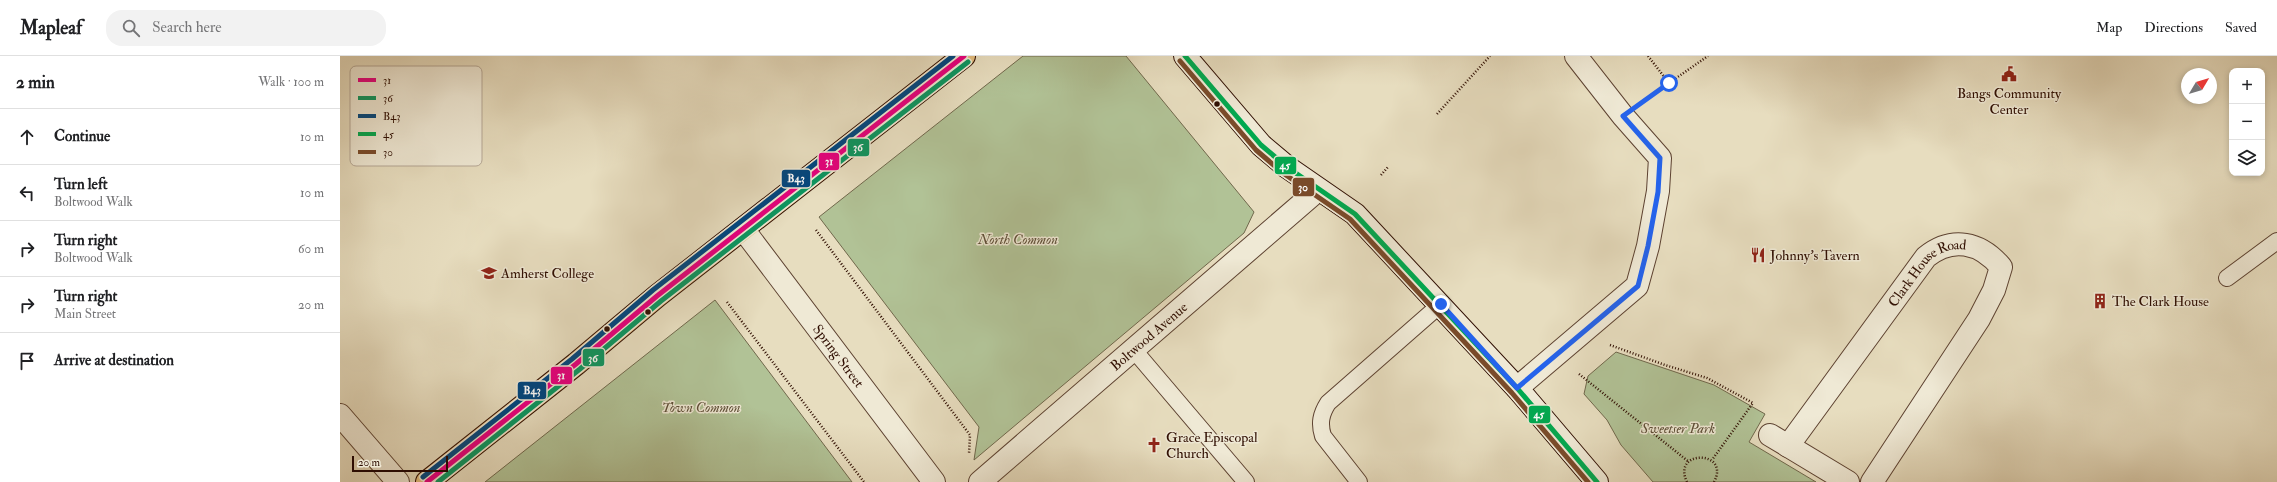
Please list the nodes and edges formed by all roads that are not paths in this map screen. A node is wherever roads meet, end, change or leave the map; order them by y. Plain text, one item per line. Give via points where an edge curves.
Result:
1 (964, 56) edge
2 (1185, 56) edge
3 (1576, 56) edge
4 (1318, 190) junction
5 (743, 230) junction
6 (2277, 241) edge
7 (2227, 278) dead end
8 (1441, 304) junction
9 (1133, 349) junction
10 (1517, 388) junction
11 (340, 415) edge
12 (398, 482) edge
13 (427, 482) edge
14 (934, 482) edge
15 (980, 482) edge
16 (1246, 482) edge
17 (1359, 482) edge
18 (1597, 482) edge
19 (1848, 482) edge
20 (1872, 482) edge

1 - 5 main road
2 - 4 street via 1261,145
3 - 10 street via 1660,158 1658,192 1638,286
4 - 8 street via 1355,214
4 - 9 street, Boltwood Avenue
5 - 13 main road via 657,296
5 - 14 street, Spring Street
6 - 7 lane
8 - 10 street
8 - 17 lane via 1328,403 1324,410 1320,427 1323,436
9 - 15 street, Boltwood Avenue
9 - 16 lane
10 - 18 street
11 - 12 street
19 - 20 street, Clark House Road via 1779,441 1926,256 1938,247 1954,243 1990,255 2001,267 1994,290 1982,313

